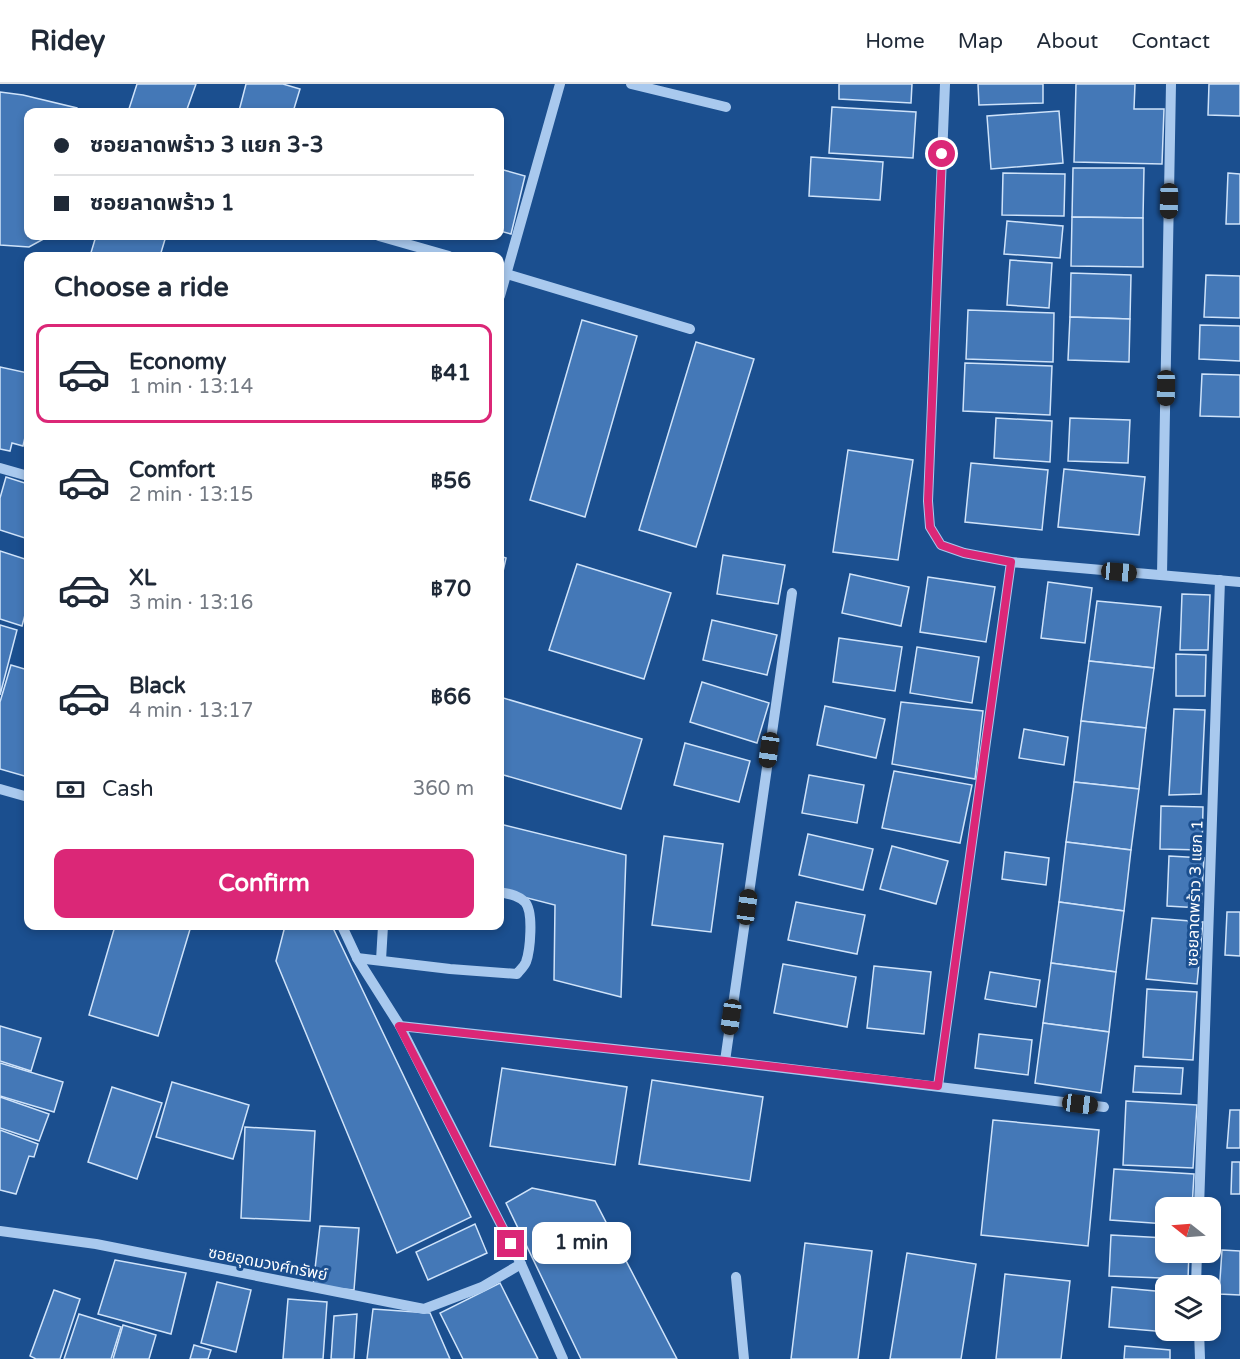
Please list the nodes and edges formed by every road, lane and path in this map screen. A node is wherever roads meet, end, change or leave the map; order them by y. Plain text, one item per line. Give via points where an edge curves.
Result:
1 (560, 84) edge
2 (631, 84) edge
3 (945, 84) edge
4 (1171, 84) edge
5 (726, 107) dead end
6 (394, 240) edge
7 (435, 252) edge
8 (504, 270) edge
9 (504, 273) edge
10 (690, 329) dead end
11 (0, 468) edge
12 (24, 475) edge
13 (1011, 562) junction
14 (1162, 575) junction
15 (1220, 580) junction
16 (1240, 582) edge
17 (792, 593) dead end
18 (0, 789) edge
19 (24, 796) edge
20 (504, 893) edge
21 (344, 930) edge
22 (383, 930) edge
23 (357, 958) junction
24 (381, 960) junction
25 (399, 1026) junction
26 (725, 1061) junction
27 (938, 1086) junction
28 (1104, 1107) dead end
29 (1199, 1197) edge
30 (0, 1231) edge
31 (521, 1264) junction
32 (736, 1276) dead end
33 (1199, 1341) edge
34 (563, 1359) edge
35 (744, 1359) edge
36 (1200, 1359) edge

1 - 8 street
2 - 5 street
3 - 13 street via 930,527 941,545
4 - 14 street
6 - 7 street
9 - 10 street
11 - 12 street
13 - 14 street
13 - 27 street
14 - 15 street
15 - 16 street
15 - 29 street, ซอยลาดพร้าว 3 แยก 1
17 - 26 street
18 - 19 street
20 - 24 street via 527,903 531,915 529,950 517,974
21 - 23 street
22 - 24 street
23 - 24 street
23 - 25 street
25 - 26 street
25 - 31 street
26 - 27 street
27 - 28 street
30 - 31 street, ซอยอุดมวงศ์ทรัพย์ via 96,1244 424,1309 482,1287
31 - 34 street
32 - 35 street
33 - 36 street

